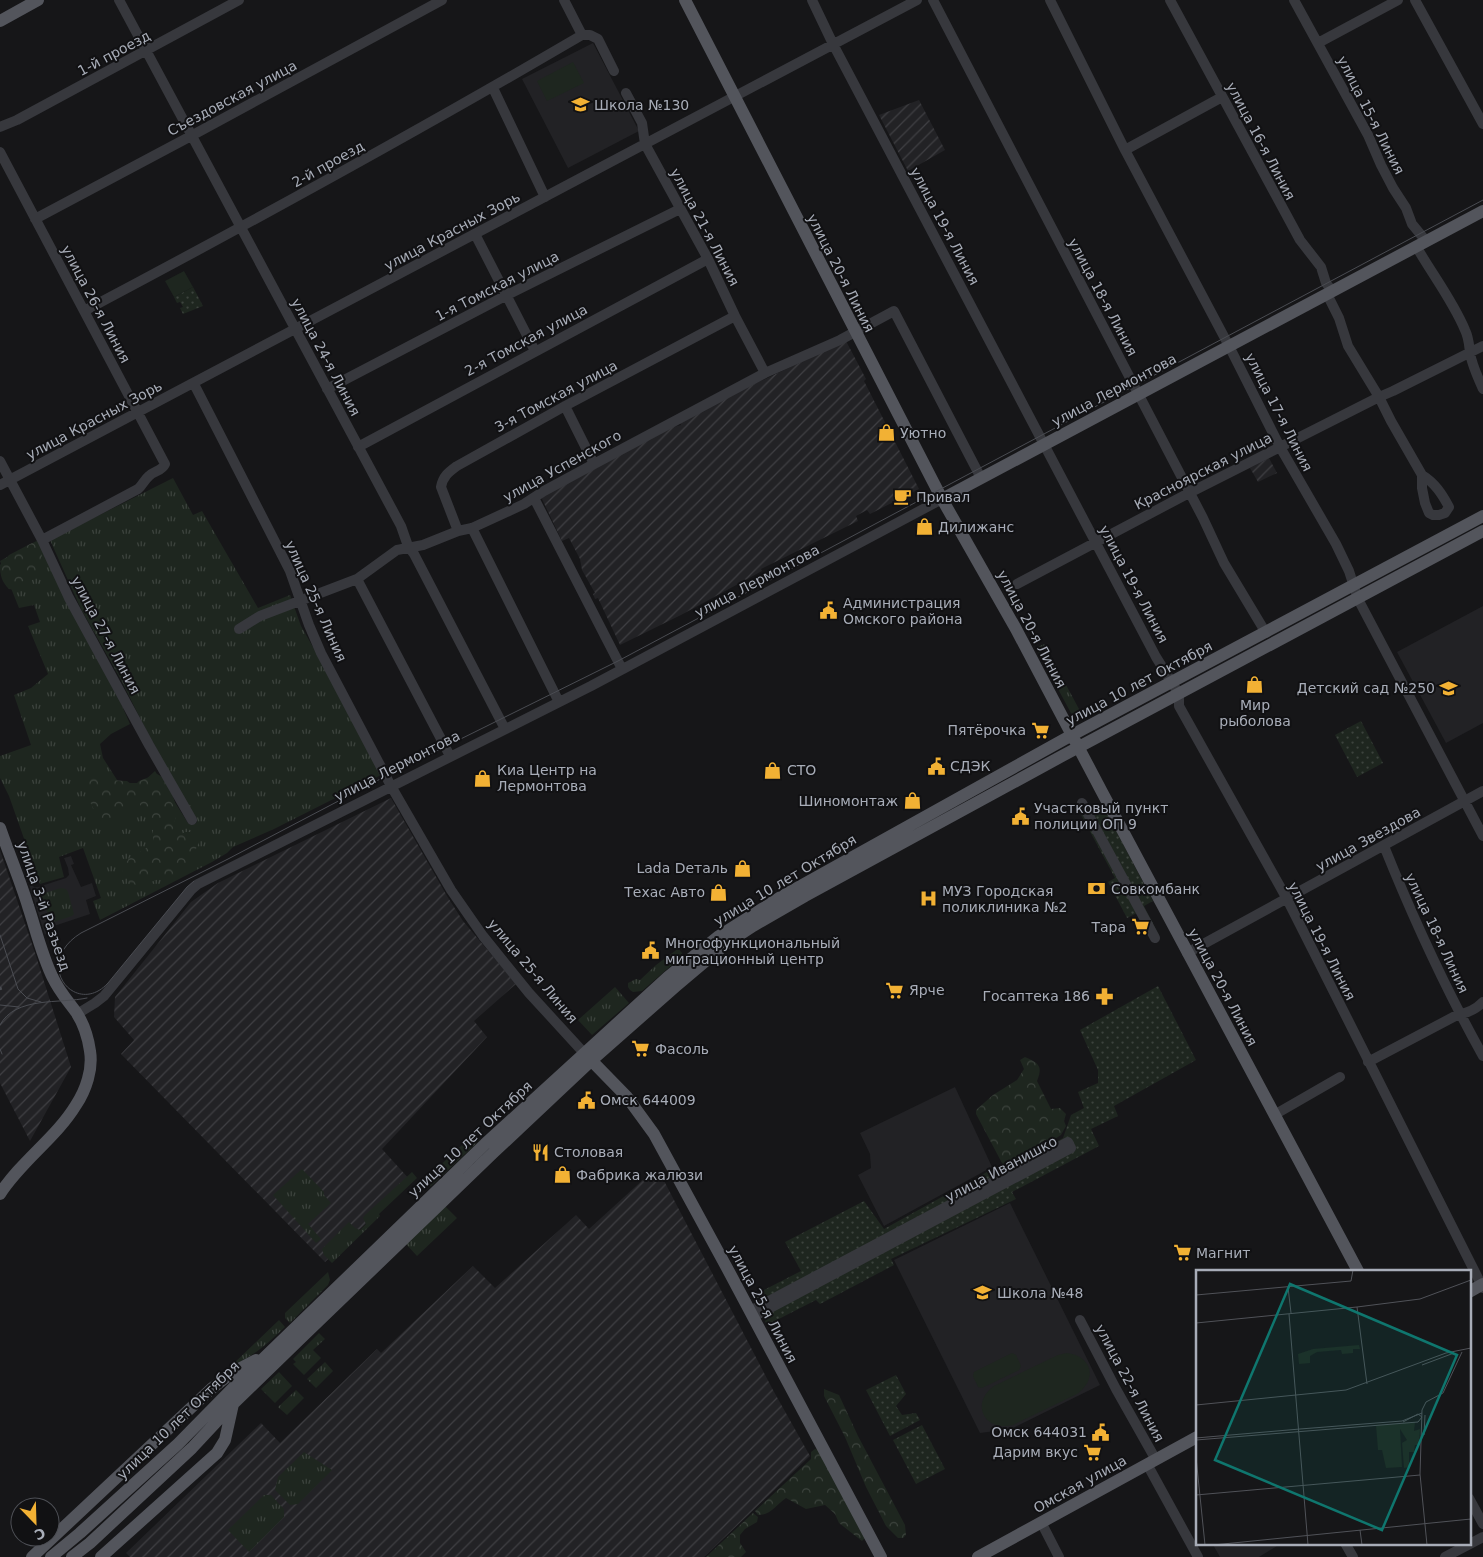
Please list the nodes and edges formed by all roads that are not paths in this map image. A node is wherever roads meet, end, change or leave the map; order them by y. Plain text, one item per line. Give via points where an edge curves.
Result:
1 (38, 0) edge
2 (119, 0) edge
3 (239, 0) edge
4 (442, 0) edge
5 (564, 0) edge
6 (685, 0) edge
7 (812, 0) edge
8 (917, 0) edge
9 (933, 0) edge
10 (1050, 0) edge
11 (1170, 0) edge
12 (1294, 0) edge
13 (1398, 0) edge
14 (1415, 0) edge
15 (0, 21) edge
16 (582, 35) junction
17 (1318, 43) junction
18 (833, 44) junction
19 (146, 51) junction
20 (614, 71) dead end
21 (493, 88) junction
22 (626, 92) dead end
23 (734, 97) junction
24 (1222, 97) junction
25 (1483, 124) edge
26 (0, 127) edge
27 (192, 136) junction
28 (645, 144) junction
29 (1125, 150) junction
30 (0, 152) edge
31 (545, 197) junction
32 (680, 209) junction
33 (1483, 211) edge
34 (35, 219) junction
35 (241, 228) junction
36 (475, 234) junction
37 (1421, 244) junction
38 (708, 258) junction
39 (1330, 292) junction
40 (507, 295) junction
41 (84, 311) junction
42 (735, 316) junction
43 (295, 330) junction
44 (854, 331) junction
45 (1229, 346) junction
46 (1483, 346) edge
47 (536, 351) junction
48 (1470, 353) junction
49 (765, 373) junction
50 (194, 384) junction
51 (327, 389) junction
52 (1483, 389) edge
53 (1138, 394) junction
54 (1379, 397) junction
55 (565, 406) junction
56 (138, 413) junction
57 (1044, 444) junction
58 (358, 447) junction
59 (1280, 447) junction
60 (0, 461) edge
61 (594, 464) junction
62 (1422, 475) dead end
63 (981, 478) junction
64 (11, 480) junction
65 (0, 485) edge
66 (1189, 493) junction
67 (534, 498) junction
68 (942, 499) junction
69 (1483, 516) edge
70 (472, 528) junction
71 (458, 531) junction
72 (1483, 531) edge
73 (42, 540) junction
74 (1096, 542) junction
75 (408, 546) junction
76 (357, 579) junction
77 (1017, 584) dead end
78 (1354, 586) junction
79 (1358, 599) junction
80 (301, 601) junction
81 (239, 629) dead end
82 (1266, 633) junction
83 (622, 669) junction
84 (1173, 682) junction
85 (1179, 694) junction
86 (558, 702) junction
87 (505, 729) junction
88 (1075, 741) junction
89 (450, 756) junction
90 (391, 786) junction
91 (1483, 792) edge
92 (1464, 802) junction
93 (1082, 803) dead end
94 (192, 820) dead end
95 (0, 828) edge
96 (1483, 836) edge
97 (1384, 846) junction
98 (1287, 899) junction
99 (1155, 938) dead end
100 (1187, 953) junction
101 (1483, 1002) edge
102 (77, 1014) junction
103 (1459, 1014) junction
104 (588, 1056) junction
105 (1483, 1056) edge
106 (1368, 1062) junction
107 (1340, 1077) dead end
108 (1274, 1116) junction
109 (0, 1194) edge
110 (1357, 1270) edge
111 (1482, 1286) edge
112 (1470, 1292) edge
113 (752, 1314) junction
114 (1080, 1320) dead end
115 (267, 1354) junction
116 (222, 1379) junction
117 (235, 1386) junction
118 (233, 1404) junction
119 (1196, 1438) edge
120 (1151, 1462) junction
121 (1470, 1500) edge
122 (1041, 1522) junction
123 (1483, 1524) edge
124 (1483, 1537) edge
125 (1346, 1544) edge
126 (1470, 1544) edge
127 (1470, 1544) edge
128 (32, 1557) edge
129 (51, 1557) edge
130 (72, 1557) edge
131 (101, 1557) edge
132 (881, 1557) edge
133 (978, 1557) edge
134 (1059, 1557) edge
135 (1198, 1557) edge
136 (1353, 1557) edge
137 (1445, 1557) edge

1 - 15 main road
2 - 19 street, улица 24-я Линия
3 - 19 street, 1-й проезд
4 - 27 street, Съездовская улица
5 - 16 street
6 - 23 main road, улица 20-я Линия
7 - 18 street, улица 19-я Линия
8 - 18 street, улица Красных Зорь
9 - 53 street, улица 18-я Линия
10 - 29 street, улица 17-я Линия
11 - 24 street, улица 16-я Линия
12 - 17 street, улица 15-я Линия
13 - 17 street
14 - 25 street
16 - 20 street via 598,40
16 - 21 street, 2-й проезд
17 - 37 street, улица 15-я Линия via 1406,208
18 - 23 street, улица Красных Зорь
18 - 57 street, улица 19-я Линия
19 - 26 street, 1-й проезд
19 - 27 street, улица 24-я Линия
21 - 31 street
21 - 35 street, 2-й проезд
22 - 28 street, улица 21-я Линия via 642,123
23 - 28 street, улица Красных Зорь
23 - 44 main road, улица 20-я Линия
24 - 29 street
24 - 39 street, улица 16-я Линия via 1300,240 1321,267
27 - 34 street, Съездовская улица
27 - 35 street, улица 24-я Линия
28 - 31 street, улица Красных Зорь
28 - 32 street, улица 21-я Линия
29 - 45 street, улица 17-я Линия
30 - 34 street, улица 26-я Линия
31 - 36 street, улица Красных Зорь
32 - 38 street, улица 21-я Линия
32 - 40 street, 1-я Томская улица
33 - 37 main road, улица Лермонтова
34 - 41 street, улица 26-я Линия
35 - 41 street, 2-й проезд
35 - 43 street, улица 24-я Линия
36 - 40 street
36 - 43 street, улица Красных Зорь
37 - 39 main road, улица Лермонтова
37 - 48 street, улица 15-я Линия via 1429,270 1460,319 1470,342
38 - 42 street, улица 21-я Линия
38 - 47 street, 2-я Томская улица
39 - 45 main road, улица Лермонтова
39 - 54 street, улица 16-я Линия via 1348,346
40 - 47 street
40 - 51 street, 1-я Томская улица
41 - 56 street, улица 26-я Линия
42 - 49 street, улица 21-я Линия
42 - 55 street, 3-я Томская улица
43 - 50 street, улица Красных Зорь
43 - 51 street, улица 24-я Линия
44 - 49 street, улица Успенского
44 - 63 street, улица Успенского via 894,310
44 - 68 main road, улица 20-я Линия
45 - 53 main road, улица Лермонтова
45 - 59 street, улица 17-я Линия
46 - 48 street, Красноярская улица
47 - 58 street, 2-я Томская улица
48 - 52 street, улица 15-я Линия
48 - 54 street, Красноярская улица
49 - 61 street, улица Успенского
50 - 56 street, улица Красных Зорь
50 - 80 street, улица 25-я Линия via 290,571
51 - 58 street, улица 24-я Линия
53 - 57 main road, улица Лермонтова
53 - 66 street, улица 18-я Линия
54 - 59 street, Красноярская улица
54 - 62 street, улица 16-я Линия
55 - 61 street
55 - 71 street, 3-я Томская улица via 448,472 442,487
56 - 64 street, улица Красных Зорь
56 - 73 street, улица 26-я Линия via 164,460 164,468 148,477 138,489
57 - 63 main road, улица Лермонтова
57 - 74 street, улица 19-я Линия
58 - 75 street, улица 24-я Линия via 401,526
59 - 66 street, Красноярская улица
59 - 78 street, улица 17-я Линия via 1336,544
60 - 64 street, улица 27-я Линия
61 - 67 street, улица Успенского
63 - 68 main road, улица Лермонтова
64 - 65 street, улица Красных Зорь
64 - 73 street, улица 27-я Линия
66 - 74 street, Красноярская улица
66 - 82 street, улица 18-я Линия via 1224,563
67 - 70 street, улица Успенского
67 - 83 street
68 - 83 street, улица Лермонтова
68 - 88 main road, улица 20-я Линия via 1008,612
69 - 78 main road, улица 10 лет Октября
70 - 71 street, улица Успенского
70 - 86 street
71 - 75 street, улица Успенского via 423,545
72 - 79 main road, улица 10 лет Октября
73 - 94 street, улица 27-я Линия via 69,598
74 - 77 street, Красноярская улица
74 - 84 street, улица 19-я Линия via 1156,657
75 - 76 street, улица Успенского via 392,553
75 - 87 street, улица 24-я Линия
76 - 80 street, улица Успенского
76 - 89 street
78 - 79 street, улица 17-я Линия
78 - 82 main road, улица 10 лет Октября
79 - 85 main road, улица 10 лет Октября
79 - 92 street, улица 17-я Линия
80 - 81 street, улица Успенского via 260,616
80 - 90 street, улица 25-я Линия via 321,653
82 - 84 main road, улица 10 лет Октября
83 - 86 street, улица Лермонтова
84 - 85 street, улица 19-я Линия
84 - 88 main road, улица 10 лет Октября
85 - 88 main road, улица 10 лет Октября
85 - 98 street, улица 19-я Линия via 1179,706
86 - 87 street, улица Лермонтова
87 - 89 street, улица Лермонтова
88 - 100 main road, улица 20-я Линия
88 - 104 main road, улица 10 лет Октября via 779,898 719,936 668,977
89 - 90 street, улица Лермонтова
90 - 102 street, улица Лермонтова via 198,884 104,996
90 - 104 street, улица 25-я Линия via 463,909 529,992
91 - 92 street, улица Звездова
92 - 96 street, улица 17-я Линия
92 - 97 street, улица Звездова
93 - 99 street
95 - 102 main road, улица 3-й Разъезд via 52,978
97 - 98 street, улица Звездова
97 - 103 street, улица 18-я Линия
98 - 100 street, улица Звездова
98 - 106 street, улица 19-я Линия
100 - 108 main road, улица 20-я Линия
101 - 103 street via 1467,1013
102 - 109 main road, улица 3-й Разъезд via 87,1034 91,1054 85,1087 62,1125
103 - 105 street, улица 18-я Линия
103 - 106 street
104 - 113 main road, улица 25-я Линия via 627,1097 654,1134
104 - 115 main road, улица 10 лет Октября via 485,1144
104 - 118 main road, улица 10 лет Октября
106 - 111 street, улица 19-я Линия
107 - 108 street
108 - 110 main road, улица 20-я Линия
111 - 112 main road
113 - 113 street, улица Иванишко via 1071,1148 1068,1142
113 - 132 main road, улица 25-я Линия
114 - 120 street, улица 22-я Линия
115 - 116 main road
115 - 117 main road, улица 10 лет Октября
116 - 117 main road via 232,1380
116 - 128 main road
117 - 129 main road, улица 10 лет Октября via 178,1444
118 - 130 main road, улица 10 лет Октября via 192,1448
118 - 131 main road via 225,1440 217,1453
119 - 120 main road, Омская улица
120 - 122 main road, Омская улица
120 - 135 street, улица 22-я Линия
121 - 123 street
122 - 133 main road, Омская улица
122 - 134 street
124 - 127 street
125 - 136 street
126 - 137 street

